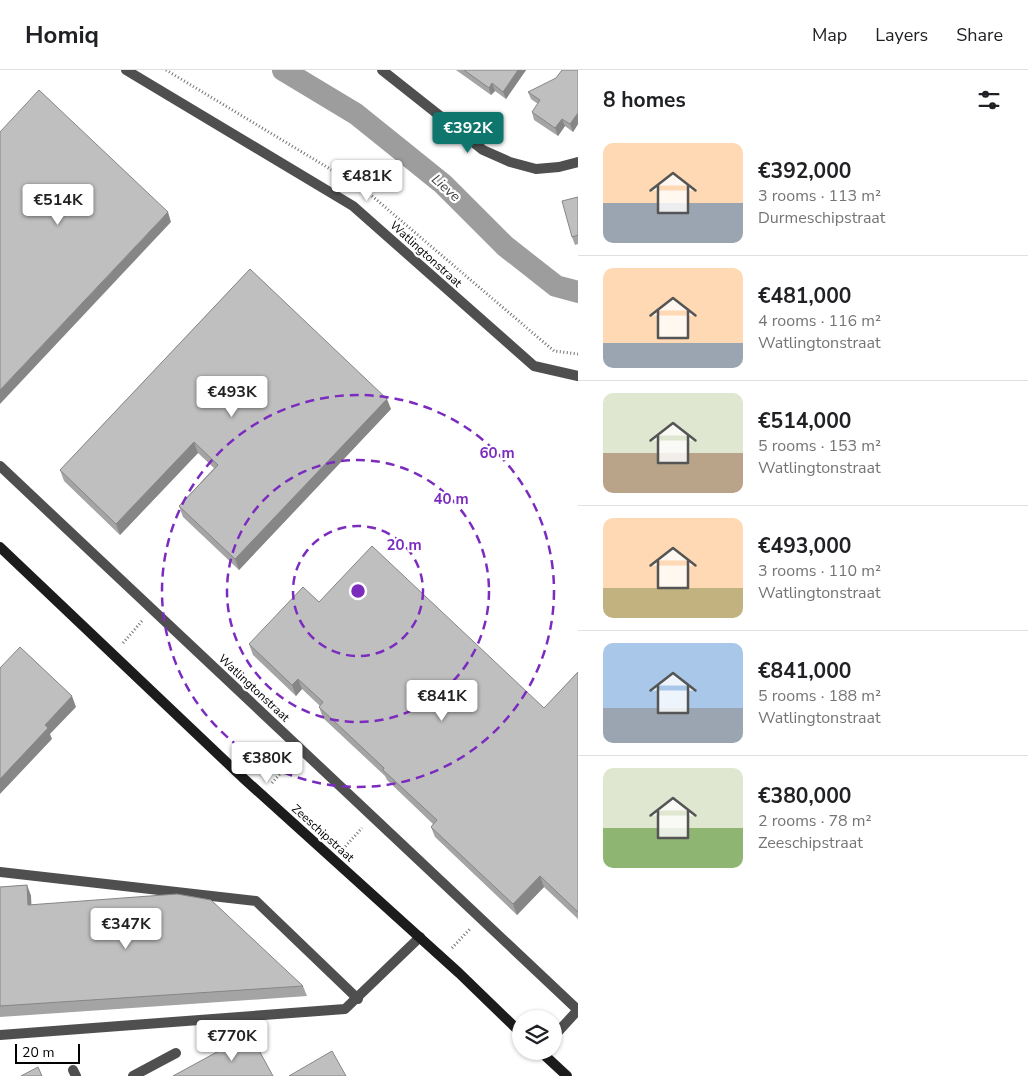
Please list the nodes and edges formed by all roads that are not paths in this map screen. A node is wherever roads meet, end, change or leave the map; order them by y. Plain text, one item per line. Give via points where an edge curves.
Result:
1 (126, 70) edge
2 (382, 70) edge
3 (578, 162) edge
4 (578, 376) edge
5 (0, 466) edge
6 (0, 548) edge
7 (0, 872) edge
8 (420, 937) junction
9 (358, 999) junction
10 (578, 1010) edge
11 (512, 1025) edge
12 (562, 1027) edge
13 (0, 1034) edge
14 (176, 1054) dead end
15 (550, 1060) edge
16 (133, 1076) edge
17 (567, 1076) edge

1 - 4 street, Watlingtonstraat via 353,206 534,366
2 - 3 street via 483,150 536,169
5 - 10 street, Watlingtonstraat
6 - 8 main road, Zeeschipstraat via 262,795
7 - 9 street via 256,901
8 - 9 street
8 - 11 main road, Zeeschipstraat
9 - 13 street via 345,1009
10 - 12 street, Watlingtonstraat
14 - 16 street
15 - 17 main road

